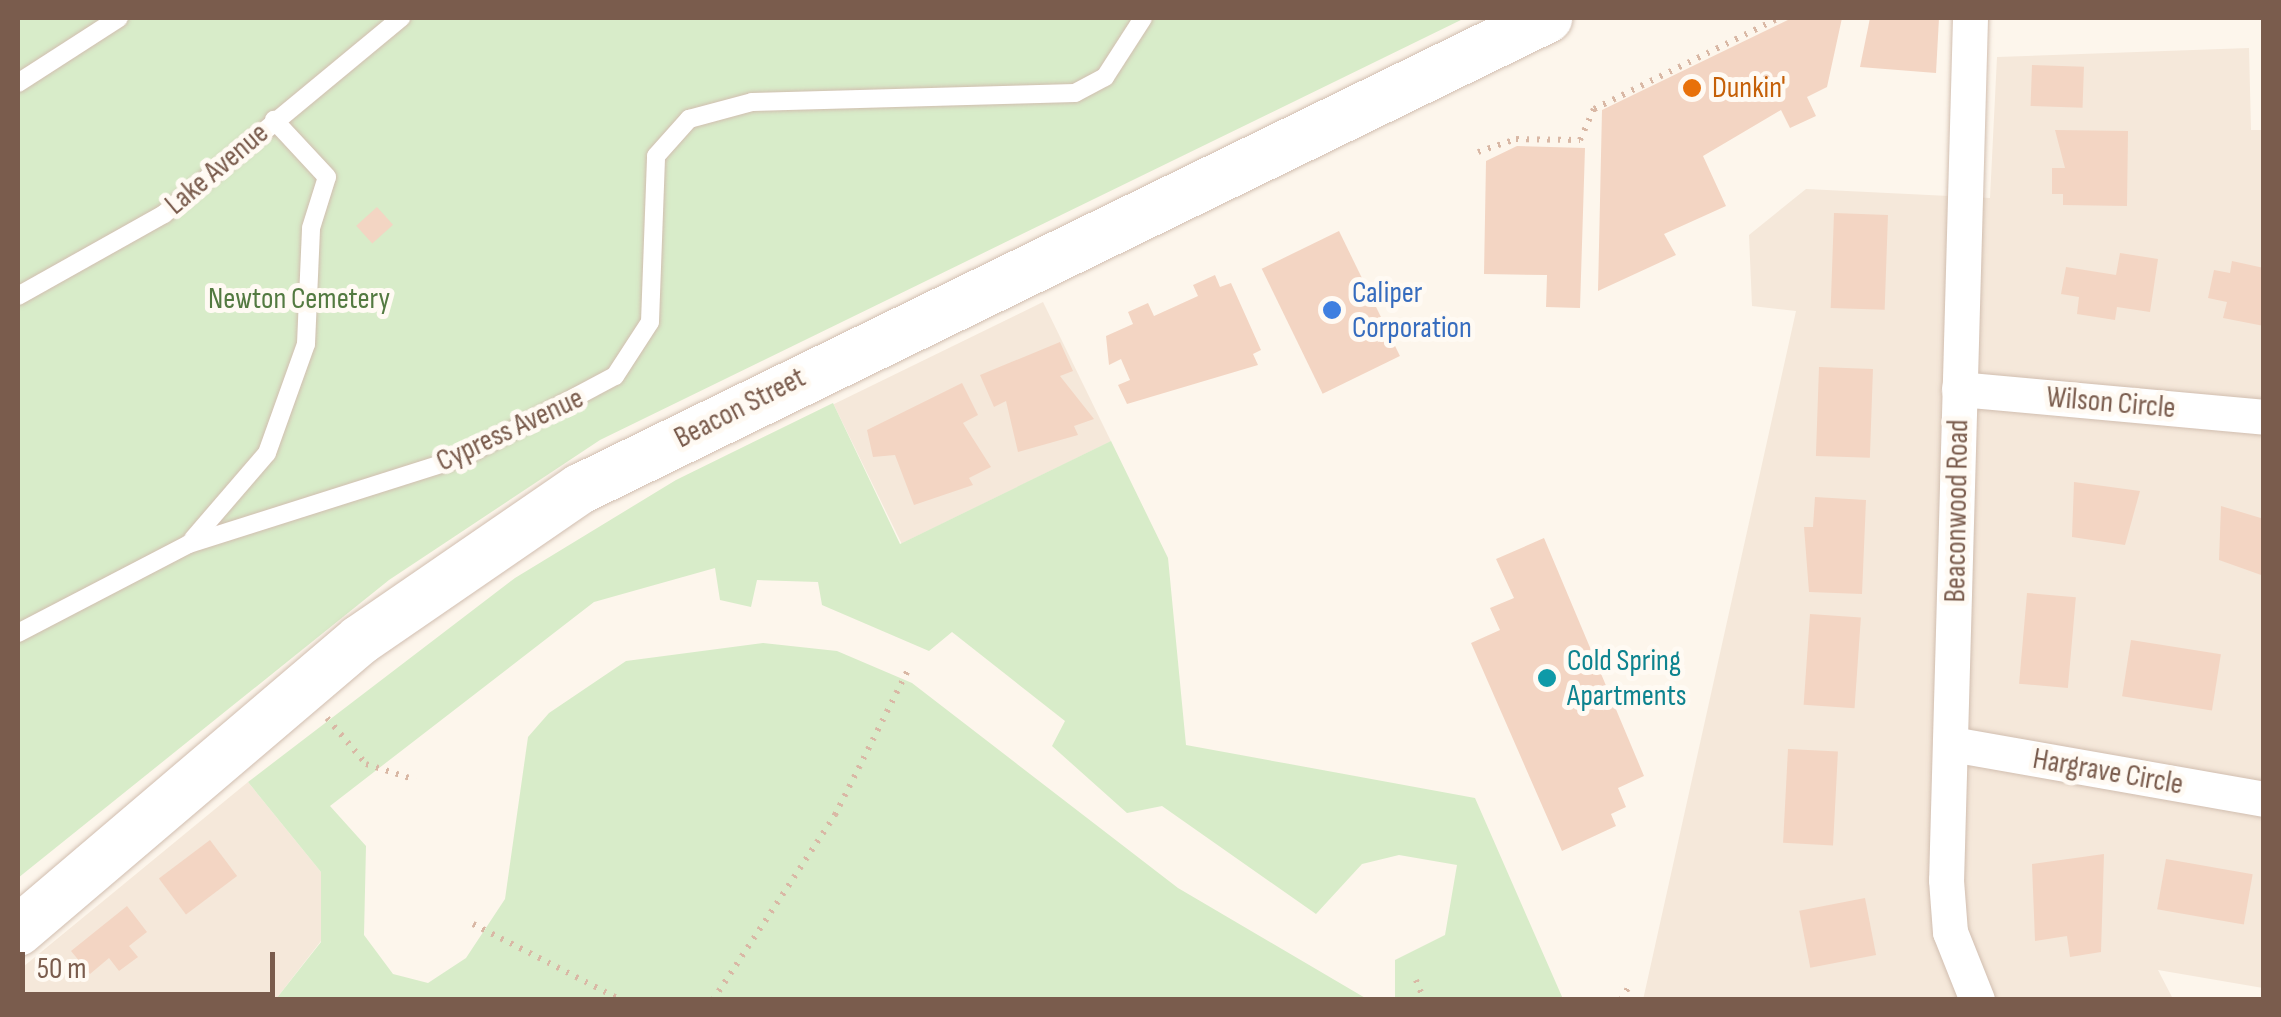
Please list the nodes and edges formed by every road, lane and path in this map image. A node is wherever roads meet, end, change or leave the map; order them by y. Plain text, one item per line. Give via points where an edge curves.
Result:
1 (119, 18) edge
2 (401, 18) edge
3 (1144, 18) edge
4 (1547, 18) edge
5 (1779, 18) edge
6 (1970, 18) edge
7 (18, 83) edge
8 (274, 120) junction
9 (1478, 152) dead end
10 (18, 296) edge
11 (1959, 389) junction
12 (2264, 417) edge
13 (189, 544) junction
14 (18, 633) edge
15 (909, 668) dead end
16 (324, 714) dead end
17 (1952, 744) junction
18 (416, 780) dead end
19 (2264, 799) edge
20 (473, 924) dead end
21 (18, 931) edge
22 (1416, 980) dead end
23 (1628, 988) dead end
24 (622, 1000) edge
25 (712, 1000) edge
26 (1424, 1000) edge
27 (1620, 1000) edge
28 (1977, 1000) edge

1 - 7 lane
2 - 8 lane, Lake Avenue
3 - 13 lane, Cypress Avenue via 1106,77 1075,93 752,102 689,119 656,156 650,322 615,376 463,457
4 - 21 main road, Beacon Street via 580,489 360,640
5 - 9 path via 1594,109 1580,140 1516,139
6 - 11 street, Beaconwood Road
8 - 10 lane, Lake Avenue via 164,214
8 - 13 lane via 327,177 312,228 306,344 267,453
11 - 12 street, Wilson Circle
11 - 17 street, Beaconwood Road
13 - 14 lane, Cypress Avenue
15 - 25 path via 835,815
16 - 18 path via 366,764
17 - 19 street, Hargrave Circle
17 - 28 street, Beaconwood Road via 1950,932
20 - 24 path
22 - 26 path
23 - 27 path

